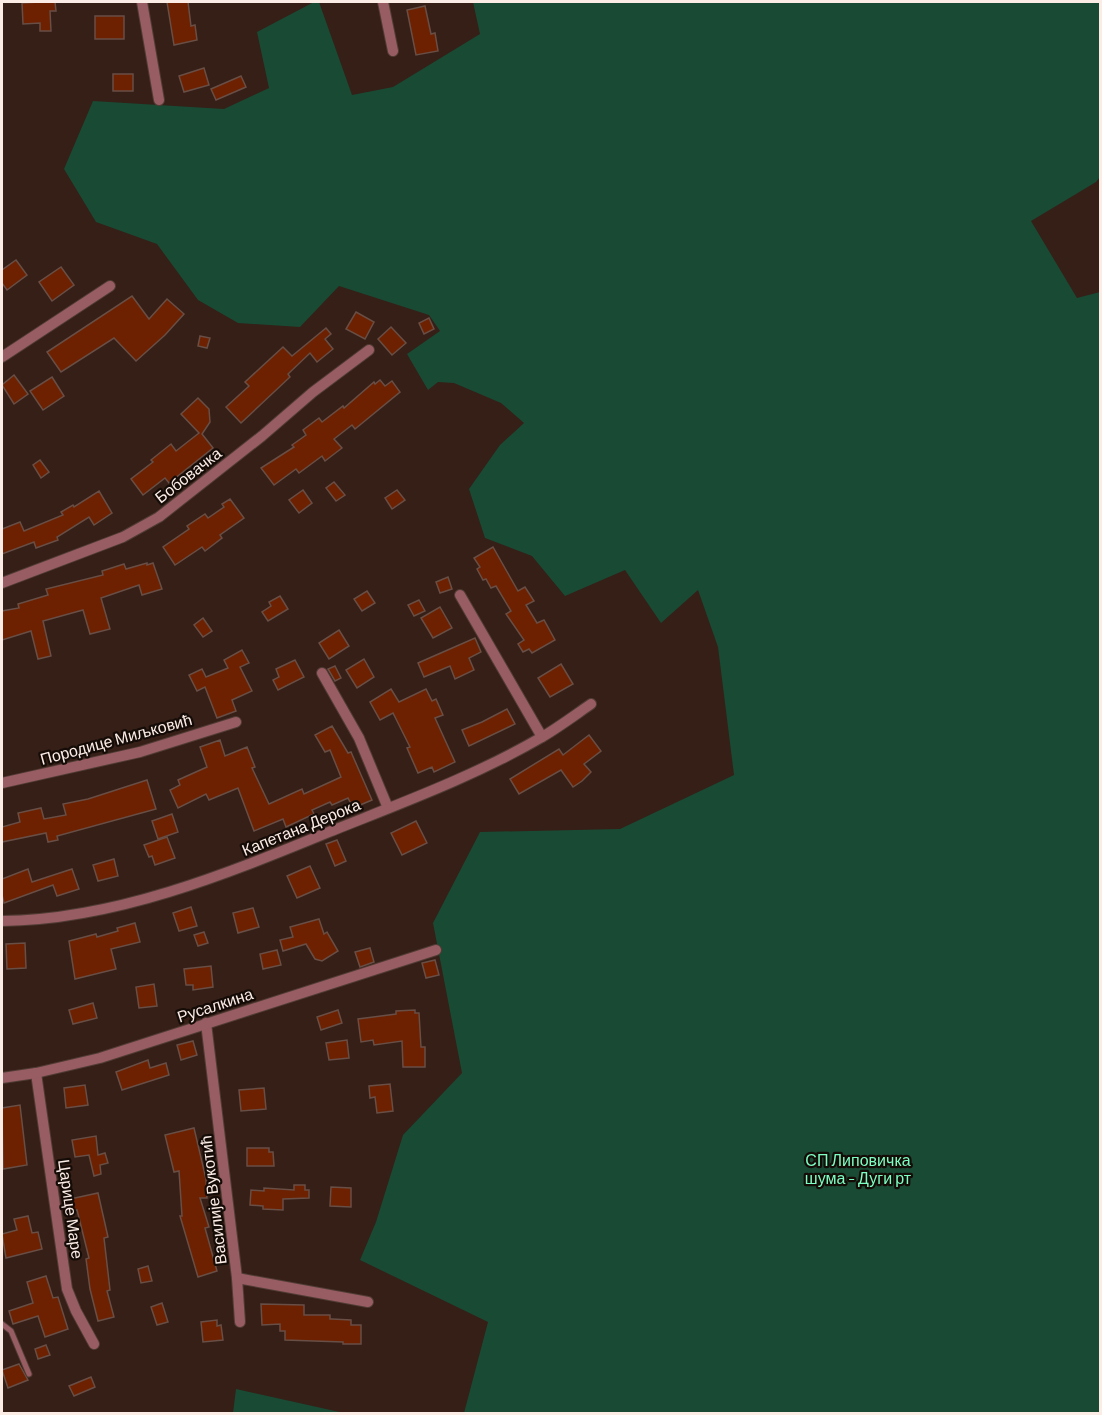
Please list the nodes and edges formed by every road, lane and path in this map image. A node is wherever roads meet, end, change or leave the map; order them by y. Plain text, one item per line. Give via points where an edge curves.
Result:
1 (142, 2) edge
2 (383, 2) edge
3 (393, 51) dead end
4 (159, 100) dead end
5 (110, 286) dead end
6 (369, 350) dead end
7 (2, 357) edge
8 (2, 582) edge
9 (460, 595) dead end
10 (322, 673) dead end
11 (591, 704) dead end
12 (236, 722) dead end
13 (542, 737) junction
14 (2, 783) edge
15 (388, 808) junction
16 (2, 921) edge
17 (436, 950) dead end
18 (206, 1023) junction
19 (36, 1073) junction
20 (2, 1078) edge
21 (237, 1278) junction
22 (368, 1302) dead end
23 (240, 1322) dead end
24 (2, 1324) edge
25 (94, 1344) dead end
26 (29, 1374) dead end

1 - 4 street
2 - 3 street
5 - 7 street
6 - 8 street, Бобовачка via 159,517 123,537
9 - 13 street
10 - 15 street via 359,738
11 - 13 street, Капетана Дерока
12 - 14 street, Породице Миљковић via 140,752
13 - 15 street, Капетана Дерока via 480,769
15 - 16 street, Капетана Дерока via 219,877 176,890 75,915
17 - 18 street, Русалкина
18 - 19 street, Русалкина via 100,1058
18 - 21 street, Василије Вукотић
19 - 20 street, Русалкина
19 - 25 street, Царице Маре via 67,1289
21 - 22 street, Василије Вукотић
21 - 23 street
24 - 26 lane via 11,1331

